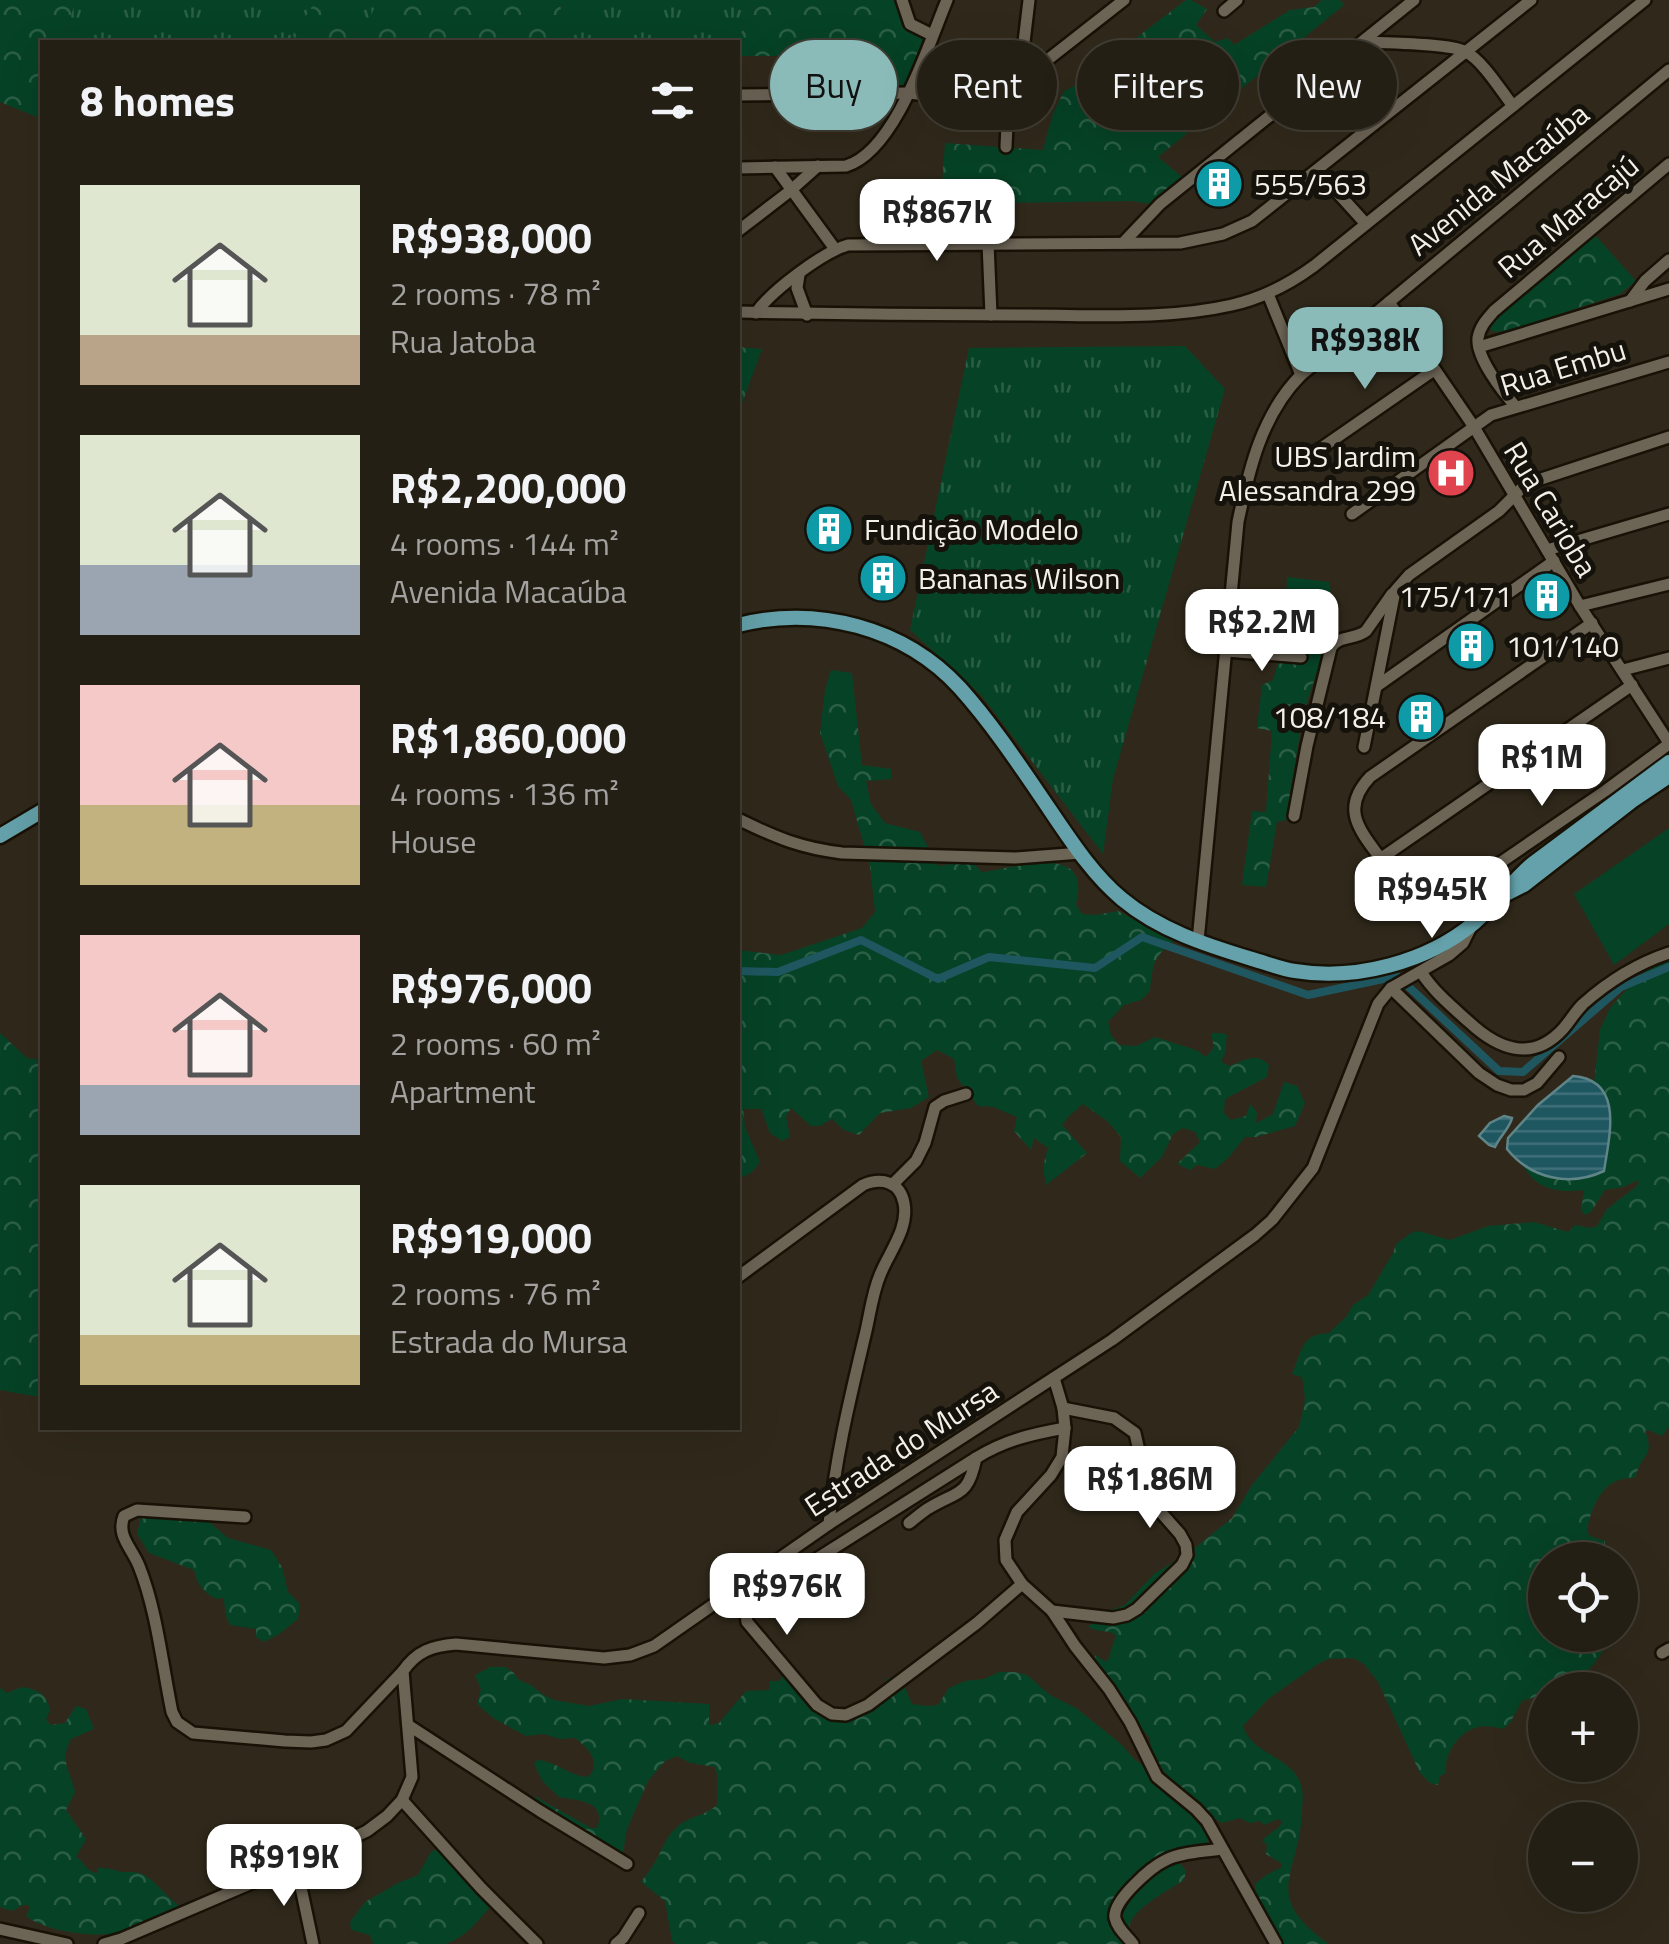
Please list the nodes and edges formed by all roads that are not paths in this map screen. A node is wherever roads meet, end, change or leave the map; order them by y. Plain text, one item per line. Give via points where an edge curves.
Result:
1 (902, 0) edge
2 (947, 0) edge
3 (1029, 0) edge
4 (1124, 0) edge
5 (1238, 0) edge
6 (1414, 0) edge
7 (1530, 0) edge
8 (1645, 0) edge
9 (1110, 5) edge
10 (1224, 11) dead end
11 (932, 35) junction
12 (1024, 40) edge
13 (1365, 40) edge
14 (1397, 43) edge
15 (1057, 50) edge
16 (1466, 52) junction
17 (1669, 70) edge
18 (910, 92) junction
19 (917, 93) edge
20 (740, 94) edge
21 (1513, 106) junction
22 (1259, 125) edge
23 (1007, 130) edge
24 (1006, 147) dead end
25 (1669, 164) edge
26 (818, 166) junction
27 (740, 168) edge
28 (775, 168) junction
29 (1317, 170) junction
30 (790, 191) junction
31 (1366, 224) junction
32 (740, 229) edge
33 (988, 243) junction
34 (1123, 243) junction
35 (835, 249) junction
36 (1669, 260) edge
37 (798, 275) junction
38 (1669, 289) edge
39 (1268, 294) junction
40 (1388, 302) junction
41 (1630, 302) junction
42 (740, 312) edge
43 (756, 313) junction
44 (807, 315) junction
45 (992, 315) junction
46 (1478, 347) junction
47 (1669, 362) edge
48 (1434, 370) junction
49 (1301, 375) junction
50 (1516, 407) junction
51 (1474, 427) junction
52 (1669, 438) edge
53 (1320, 449) dead end
54 (1514, 495) junction
55 (1352, 514) dead end
56 (1669, 514) edge
57 (1550, 556) junction
58 (1669, 584) edge
59 (1395, 591) junction
60 (1580, 606) junction
61 (1592, 624) junction
62 (740, 625) edge
63 (1227, 651) junction
64 (1301, 657) dead end
65 (1669, 658) edge
66 (1623, 670) junction
67 (1632, 685) junction
68 (1377, 686) junction
69 (1669, 743) edge
70 (1364, 747) dead end
71 (1669, 762) edge
72 (1669, 776) edge
73 (40, 812) edge
74 (1294, 816) dead end
75 (740, 820) dead end
76 (0, 836) edge
77 (1081, 853) junction
78 (1380, 859) junction
79 (1501, 897) junction
80 (1472, 924) junction
81 (1198, 942) junction
82 (1669, 953) edge
83 (1416, 974) junction
84 (1392, 988) junction
85 (1559, 1057) dead end
86 (966, 1094) dead end
87 (893, 1184) junction
88 (740, 1276) edge
89 (1054, 1378) junction
90 (1063, 1408) junction
91 (1065, 1428) junction
92 (976, 1458) junction
93 (245, 1517) dead end
94 (910, 1522) dead end
95 (829, 1524) junction
96 (1022, 1584) junction
97 (1052, 1610) junction
98 (402, 1671) junction
99 (408, 1725) junction
100 (402, 1800) junction
101 (1221, 1849) junction
102 (296, 1864) junction
103 (628, 1864) dead end
104 (639, 1913) dead end
105 (0, 1928) edge
106 (67, 1944) edge
107 (104, 1944) edge
108 (313, 1944) edge
109 (537, 1944) edge
110 (616, 1944) edge
111 (1133, 1944) edge
112 (1276, 1944) edge

1 - 11 street via 910,24
2 - 11 street
3 - 12 street
4 - 9 street
5 - 10 street
6 - 13 street
7 - 16 street
8 - 21 street
9 - 15 street
11 - 18 street
14 - 16 street
16 - 21 street
16 - 29 street
17 - 40 street, Avenida Macaúba
18 - 19 street
18 - 20 street
18 - 26 street via 858,163
21 - 31 street
22 - 34 street via 1160,204
23 - 24 street
25 - 46 street, Rua Maracajú via 1494,311
26 - 28 street
26 - 30 street
27 - 28 street
28 - 30 street
29 - 31 street
29 - 34 street via 1223,234 1180,243
30 - 32 street
30 - 35 street
31 - 39 street
33 - 34 street
33 - 35 street
33 - 45 street
35 - 37 street
36 - 41 street
37 - 43 street
37 - 44 street
38 - 41 street
39 - 45 street via 1183,313
39 - 49 street
40 - 48 street, Rua Carioba
40 - 49 street, Avenida Macaúba
41 - 46 street
42 - 43 street
43 - 44 street
44 - 45 street
46 - 50 street
47 - 50 street, Rua Embu
48 - 51 street, Rua Carioba
48 - 53 street
49 - 63 street, Avenida Macaúba via 1271,414 1247,481
50 - 51 street, Rua Embu
51 - 54 street, Rua Carioba
51 - 55 street, Rua Embu
52 - 54 street via 1537,478
54 - 57 street, Rua Carioba
54 - 59 street
56 - 57 street
57 - 60 street, Rua Carioba
57 - 68 street
58 - 60 street
59 - 68 street
59 - 74 street via 1360,636 1331,648
60 - 61 street, Rua Carioba
61 - 66 street, Rua Carioba
61 - 78 street via 1370,777 1354,810
62 - 77 main road via 829,619 884,635 918,654 959,687
63 - 64 street
63 - 81 street, Avenida Macaúba
65 - 66 street
66 - 67 street, Rua Carioba
67 - 69 street, Rua Carioba
67 - 78 street
68 - 70 street
69 - 78 street via 1437,906 1417,910
71 - 79 main road via 1532,864
72 - 79 main road
73 - 76 main road
75 - 77 street via 782,841 842,853
77 - 81 main road via 1120,898
79 - 80 main road
80 - 81 main road via 1410,958 1344,974 1294,971
80 - 83 street, Estrada do Mursa via 1464,943
82 - 83 street via 1624,972 1551,1040 1529,1049 1496,1044
83 - 84 street, Estrada do Mursa
84 - 85 street via 1496,1085 1524,1090
84 - 89 street, Estrada do Mursa via 1370,1022 1313,1168 1272,1220
86 - 87 street via 935,1107 916,1162
87 - 88 street via 864,1184
87 - 95 street via 905,1207 902,1229 876,1285 835,1464
89 - 90 street
89 - 95 street, Estrada do Mursa
90 - 91 street
90 - 97 street via 1114,1418 1135,1433 1150,1500 1180,1534 1187,1556 1127,1615
91 - 92 street via 1019,1436
91 - 96 street via 1062,1458 1017,1512 1005,1540 1006,1560
92 - 94 street via 958,1494
92 - 96 street via 766,1591 749,1604 747,1622 817,1705 846,1715 868,1705
93 - 98 street, Estrada do Mursa via 137,1510 121,1522 147,1595 177,1722 193,1733 326,1740 346,1731
95 - 98 street, Estrada do Mursa via 654,1646 630,1655 437,1646
96 - 97 street
97 - 101 street via 1115,1698 1157,1777 1207,1821
98 - 99 street
99 - 100 street via 412,1777
99 - 103 street
100 - 102 street via 366,1831
100 - 109 street
101 - 111 street via 1164,1861 1121,1899 1115,1920
101 - 112 street
102 - 107 street
102 - 108 street
104 - 110 street
105 - 106 street

